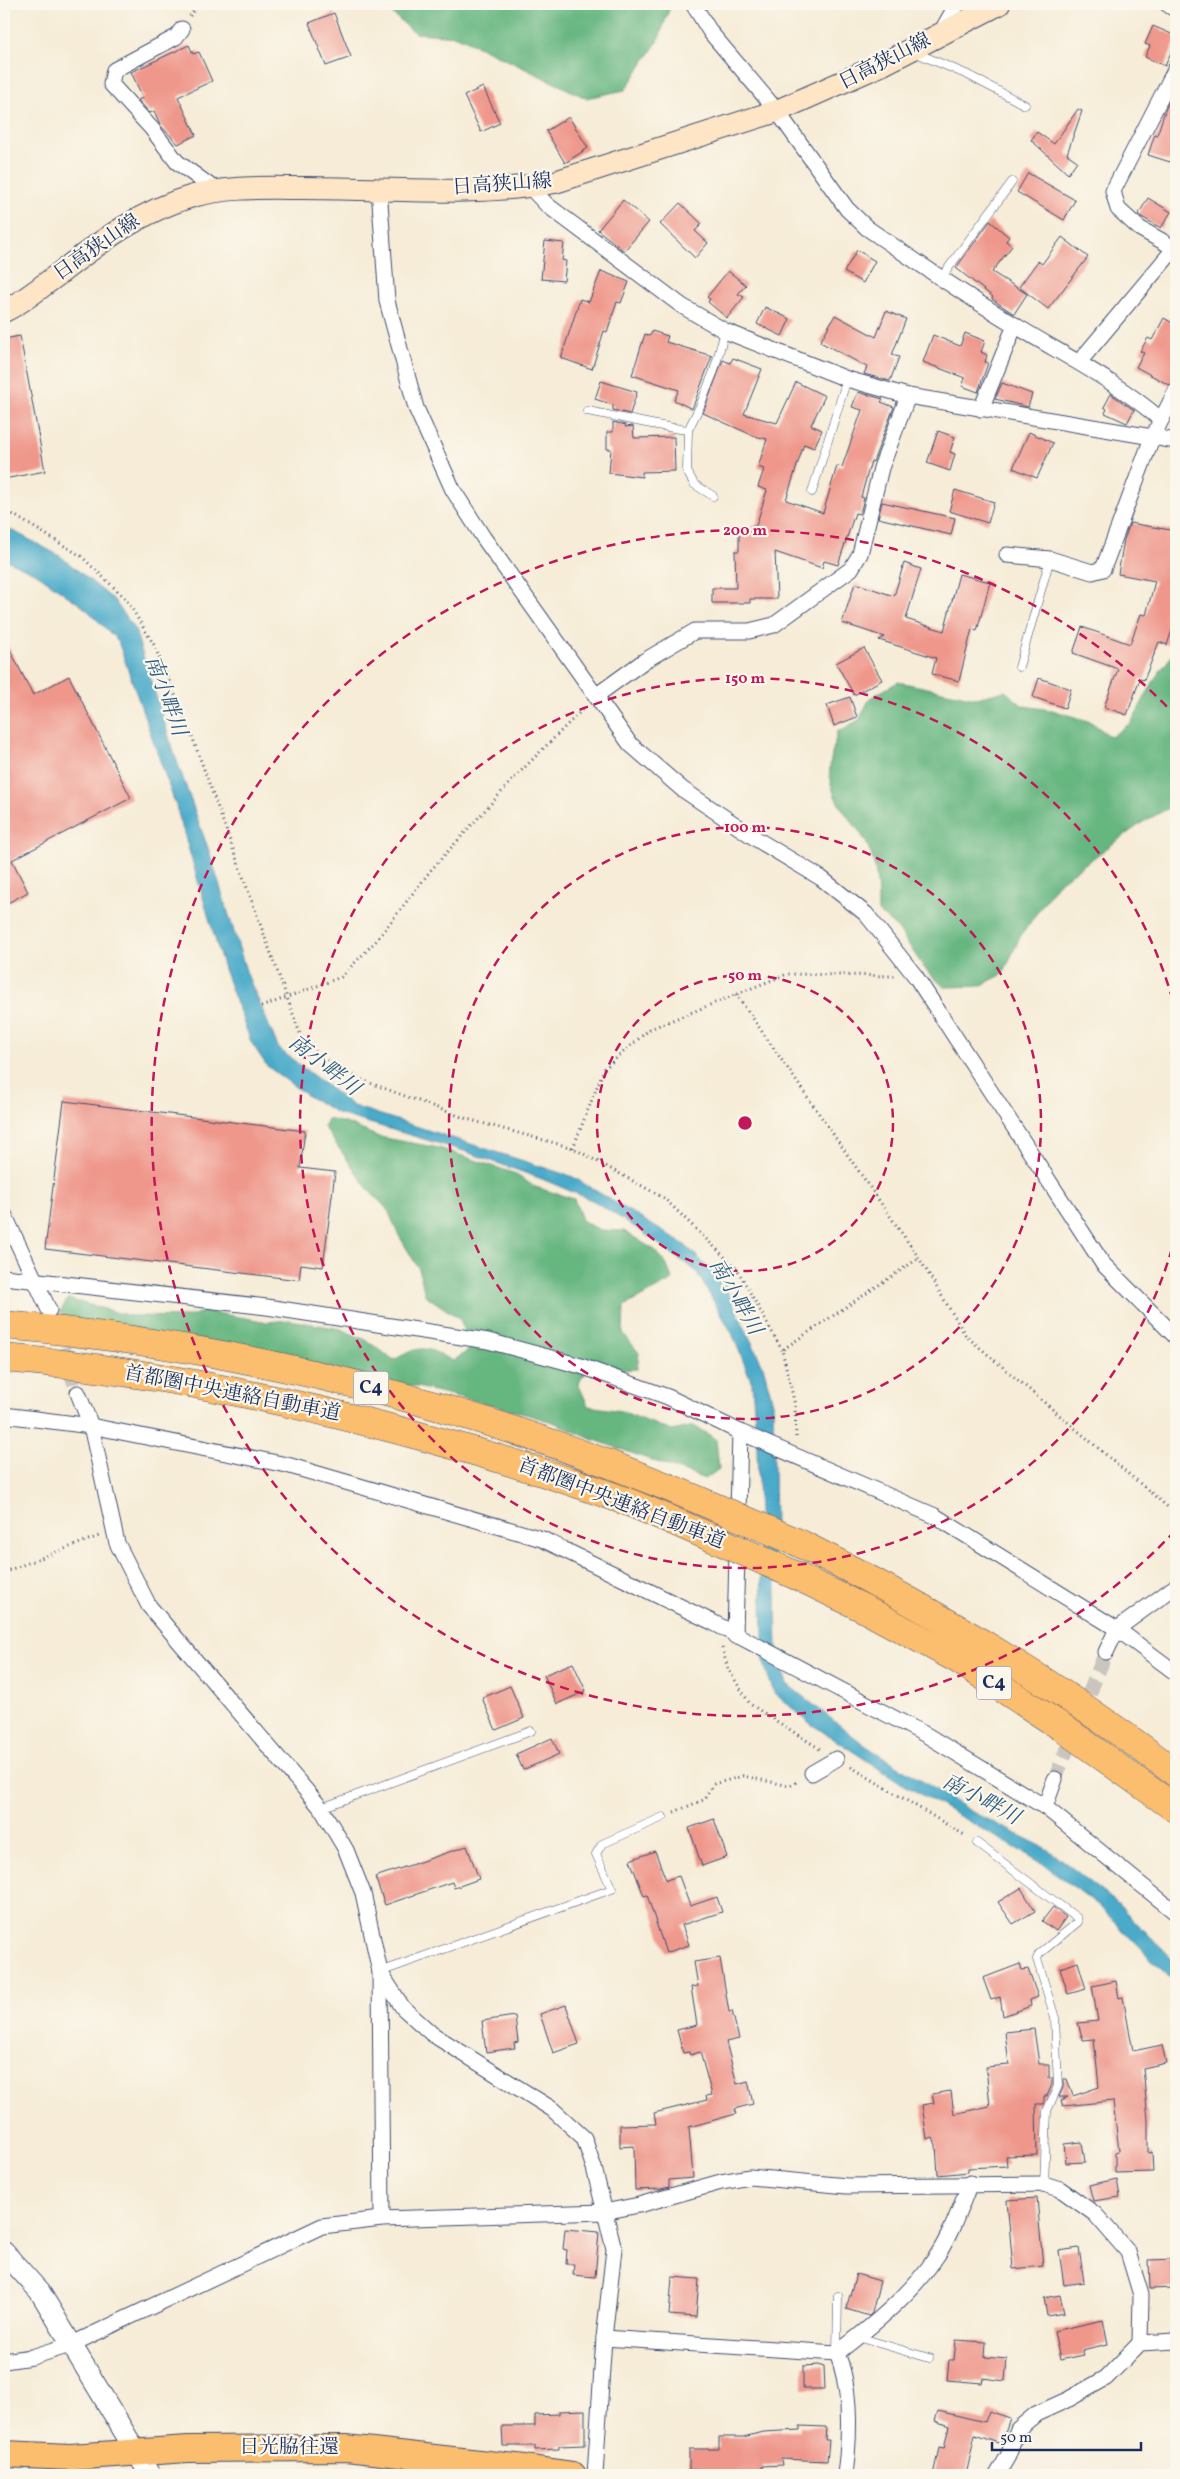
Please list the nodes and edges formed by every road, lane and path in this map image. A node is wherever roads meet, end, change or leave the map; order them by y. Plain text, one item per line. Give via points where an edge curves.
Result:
1 (693, 4) edge
2 (957, 4) edge
3 (999, 4) edge
4 (1167, 4) edge
5 (1176, 10) edge
6 (182, 29) dead end
7 (940, 34) junction
8 (910, 50) junction
9 (1176, 68) edge
10 (1025, 106) dead end
11 (777, 112) junction
12 (1012, 182) dead end
13 (530, 187) junction
14 (379, 188) junction
15 (217, 191) junction
16 (1175, 249) edge
17 (941, 278) junction
18 (4, 311) edge
19 (1015, 325) junction
20 (725, 331) junction
21 (1080, 361) junction
22 (848, 379) junction
23 (1176, 390) edge
24 (908, 396) junction
25 (981, 409) junction
26 (587, 411) dead end
27 (1160, 418) junction
28 (688, 430) junction
29 (1152, 438) junction
30 (1176, 441) edge
31 (812, 492) dead end
32 (712, 496) dead end
33 (4, 509) edge
34 (1007, 555) dead end
35 (1050, 559) junction
36 (1019, 667) dead end
37 (597, 695) junction
38 (916, 976) junction
39 (736, 994) junction
40 (286, 998) junction
41 (261, 1007) dead end
42 (573, 1148) junction
43 (4, 1214) edge
44 (919, 1258) junction
45 (4, 1277) edge
46 (37, 1282) junction
47 (49, 1310) tunnel mouth
48 (4, 1325) edge
49 (1176, 1337) edge
50 (782, 1350) junction
51 (4, 1358) edge
52 (78, 1393) tunnel mouth
53 (4, 1415) edge
54 (90, 1426) junction
55 (740, 1432) junction
56 (797, 1455) junction
57 (1176, 1514) edge
58 (114, 1530) junction
59 (4, 1572) edge
60 (1176, 1586) edge
61 (1117, 1630) junction
62 (735, 1636) junction
63 (1106, 1652) tunnel mouth
64 (1176, 1673) edge
65 (531, 1730) dead end
66 (836, 1759) dead end
67 (812, 1772) joint
68 (1176, 1773) edge
69 (1054, 1779) tunnel mouth
70 (1045, 1807) junction
71 (321, 1808) junction
72 (1176, 1809) edge
73 (663, 1817) joint
74 (977, 1843) dead end
75 (1176, 1914) edge
76 (380, 1972) junction
77 (970, 2183) junction
78 (1044, 2184) junction
79 (604, 2212) junction
80 (382, 2219) junction
81 (4, 2252) edge
82 (838, 2296) dead end
83 (858, 2337) junction
84 (604, 2338) junction
85 (1176, 2341) edge
86 (1140, 2343) junction
87 (70, 2345) junction
88 (837, 2353) junction
89 (928, 2358) dead end
90 (4, 2361) edge
91 (135, 2451) junction
92 (4, 2454) edge
93 (71, 2466) edge
94 (150, 2475) edge
95 (574, 2475) edge
96 (595, 2475) edge
97 (846, 2475) edge
98 (998, 2475) edge

1 - 11 street via 711,34
2 - 7 street
3 - 7 main road, 日高狭山線
4 - 5 street
6 - 15 street via 176,37 114,70 111,84 177,162
7 - 8 main road, 日高狭山線
8 - 10 lane via 968,75
8 - 11 main road, 日高狭山線
9 - 16 street via 1113,191 1118,209 1138,228
11 - 13 main road, 日高狭山線 via 596,171
11 - 17 street via 847,209 867,228
12 - 17 lane
13 - 14 main road, 日高狭山線 via 484,190
13 - 20 street via 590,239 682,306
14 - 15 main road, 日高狭山線
14 - 37 street via 387,302 416,408 453,490
15 - 18 main road, 日高狭山線 via 172,202 142,216
16 - 21 street
17 - 19 street
19 - 21 street
19 - 25 street
20 - 22 street
20 - 28 lane via 714,371
21 - 27 street via 1134,396
22 - 24 street
22 - 31 lane
23 - 27 street
24 - 25 street
24 - 37 street via 881,468 860,554 851,570 774,625 749,631 695,631 644,661
25 - 29 street
26 - 28 lane via 624,417 647,425
27 - 29 street
28 - 32 lane via 687,471 694,484
29 - 30 street
29 - 35 street via 1103,569 1092,572
33 - 40 path via 81,556 126,599 154,644 188,728
34 - 35 street
35 - 36 lane
37 - 38 street via 630,744 682,789 821,878 866,914
37 - 40 path via 516,776 438,862 376,941 341,977
38 - 39 path via 787,974
38 - 49 street via 1103,1264
39 - 42 path via 650,1029 604,1069
39 - 44 path
40 - 41 path
40 - 42 path via 302,1038 319,1055 362,1080 467,1119
42 - 50 path via 664,1198 737,1270
43 - 46 street
44 - 50 path
44 - 57 path via 966,1336
45 - 46 street
46 - 47 street
46 - 55 street via 267,1307 488,1341 581,1366 668,1396
48 - 68 highway, 首都圏中央連絡自動車道 / C4, bridge via 208,1351 320,1375 412,1398 545,1439 636,1472 799,1543 876,1581 974,1636 1074,1700
50 - 56 path via 795,1405
51 - 72 highway, 首都圏中央連絡自動車道 / C4, bridge via 121,1372 316,1408 534,1469 628,1502 799,1577 959,1660 1076,1737
52 - 54 street
53 - 54 street
54 - 58 street
54 - 62 street via 288,1465 542,1540
55 - 56 street
55 - 62 street
56 - 61 street via 935,1516
58 - 59 path
58 - 71 street via 117,1543 149,1606
60 - 61 street
61 - 63 street
61 - 64 street
62 - 70 street via 928,1736
65 - 71 lane
66 - 67 street
67 - 73 path via 790,1786 743,1776 714,1784 703,1800
69 - 70 street
70 - 75 street
71 - 76 street via 346,1850 362,1893
73 - 76 lane via 602,1844 596,1854 612,1889
74 - 78 lane via 1078,1918 1078,1922 1039,1954 1037,1960 1055,2018 1058,2086 1047,2111
76 - 79 street via 403,2008 432,2034 552,2110 584,2138
76 - 80 street
77 - 78 street
77 - 79 street via 847,2186 750,2177
77 - 83 street via 935,2260
78 - 86 street via 1060,2188 1094,2214 1128,2252 1141,2296
79 - 80 street
79 - 84 street via 614,2249
80 - 87 street via 322,2226
81 - 87 street via 40,2292
82 - 88 lane
83 - 88 street
83 - 89 lane
84 - 88 street
84 - 96 street
85 - 86 street
86 - 98 street via 1106,2378 1036,2414 1018,2429
87 - 90 street via 32,2357
87 - 91 street
88 - 97 street via 844,2370 850,2441
91 - 93 highway, 日光脇往還
91 - 94 street
91 - 95 highway, 日光脇往還 via 346,2448
92 - 93 highway, 日光脇往還

